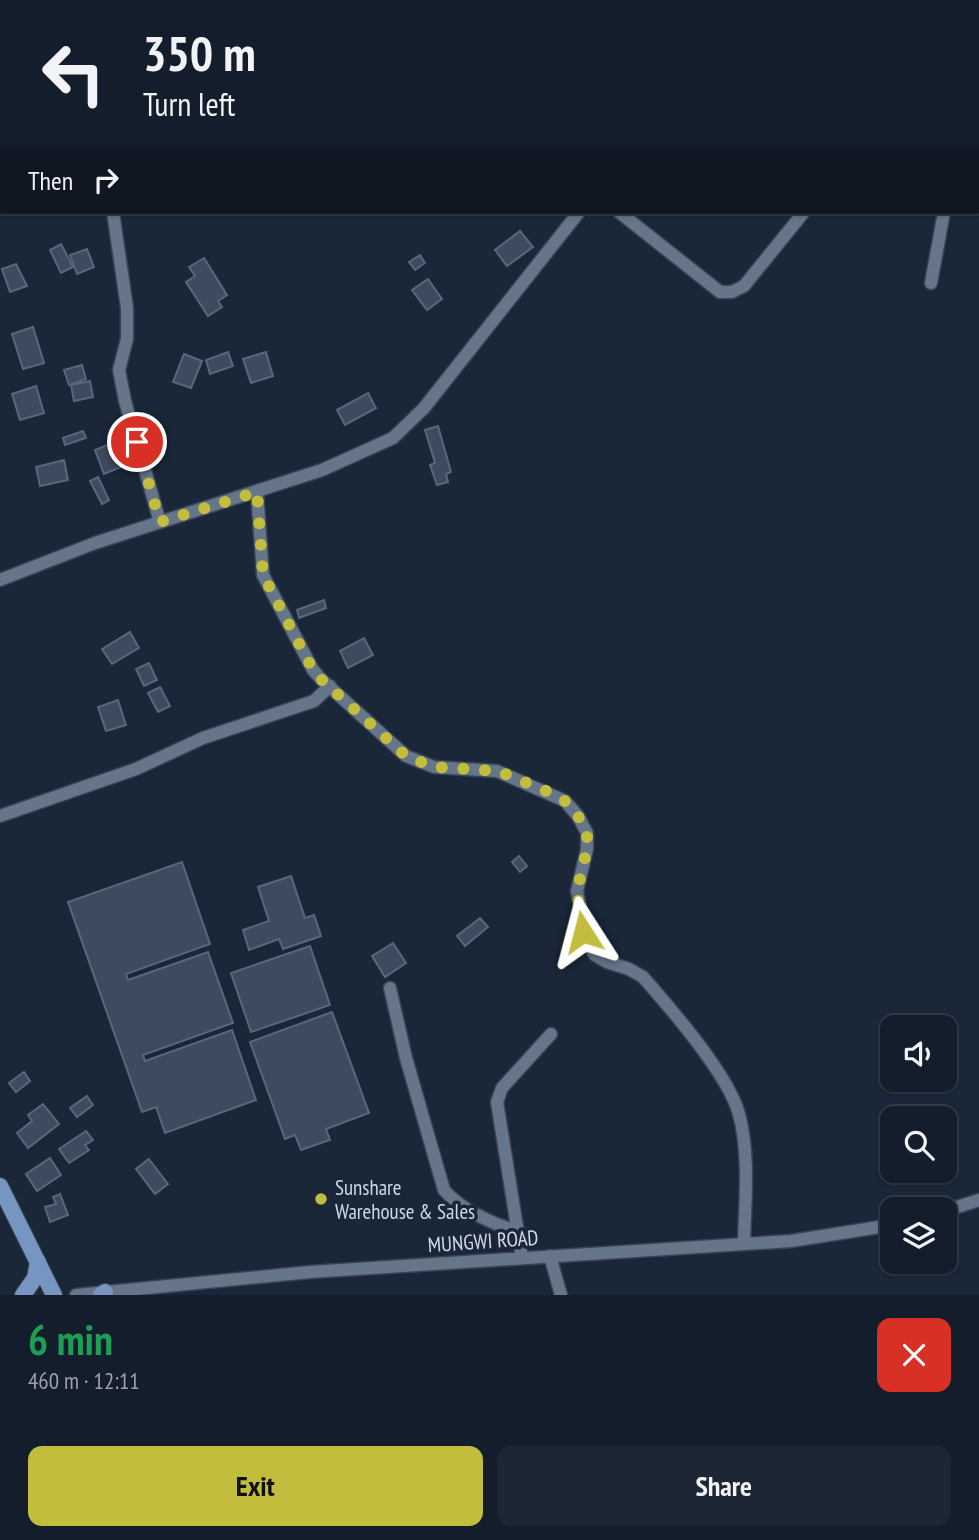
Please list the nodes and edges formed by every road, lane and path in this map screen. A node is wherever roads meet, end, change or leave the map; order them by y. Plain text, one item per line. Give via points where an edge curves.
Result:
1 (113, 214) edge
2 (577, 214) edge
3 (622, 214) edge
4 (802, 214) edge
5 (944, 214) edge
6 (931, 283) dead end
7 (257, 492) junction
8 (160, 522) junction
9 (0, 580) edge
10 (330, 686) junction
11 (0, 816) edge
12 (390, 988) dead end
13 (551, 1034) dead end
14 (0, 1186) edge
15 (979, 1200) edge
16 (957, 1207) edge
17 (880, 1227) edge
18 (519, 1231) junction
19 (744, 1244) junction
20 (550, 1256) junction
21 (522, 1258) junction
22 (38, 1262) junction
23 (103, 1294) edge
24 (23, 1295) edge
25 (54, 1295) edge
26 (76, 1295) edge
27 (561, 1295) edge

1 - 8 street via 127,308 127,339 119,370
2 - 7 street via 404,430 360,455
3 - 4 street via 720,292 732,292 744,286
5 - 6 street
7 - 8 street
7 - 10 street via 263,575 313,670
8 - 9 street
10 - 11 street via 314,701
10 - 19 street via 406,756 434,767 498,771 565,801 578,816 587,833 577,891 588,945 607,962 643,977 703,1052 734,1100 744,1161
12 - 18 street via 444,1190 452,1199
13 - 18 street via 502,1088 497,1102
14 - 22 main road
15 - 16 street
17 - 19 street, MUNGWI ROAD
18 - 21 street
19 - 20 street, MUNGWI ROAD
20 - 21 street, MUNGWI ROAD
20 - 27 street
21 - 23 street, MUNGWI ROAD via 310,1272
22 - 24 main road via 35,1278
22 - 25 main road
23 - 26 street, MUNGWI ROAD

